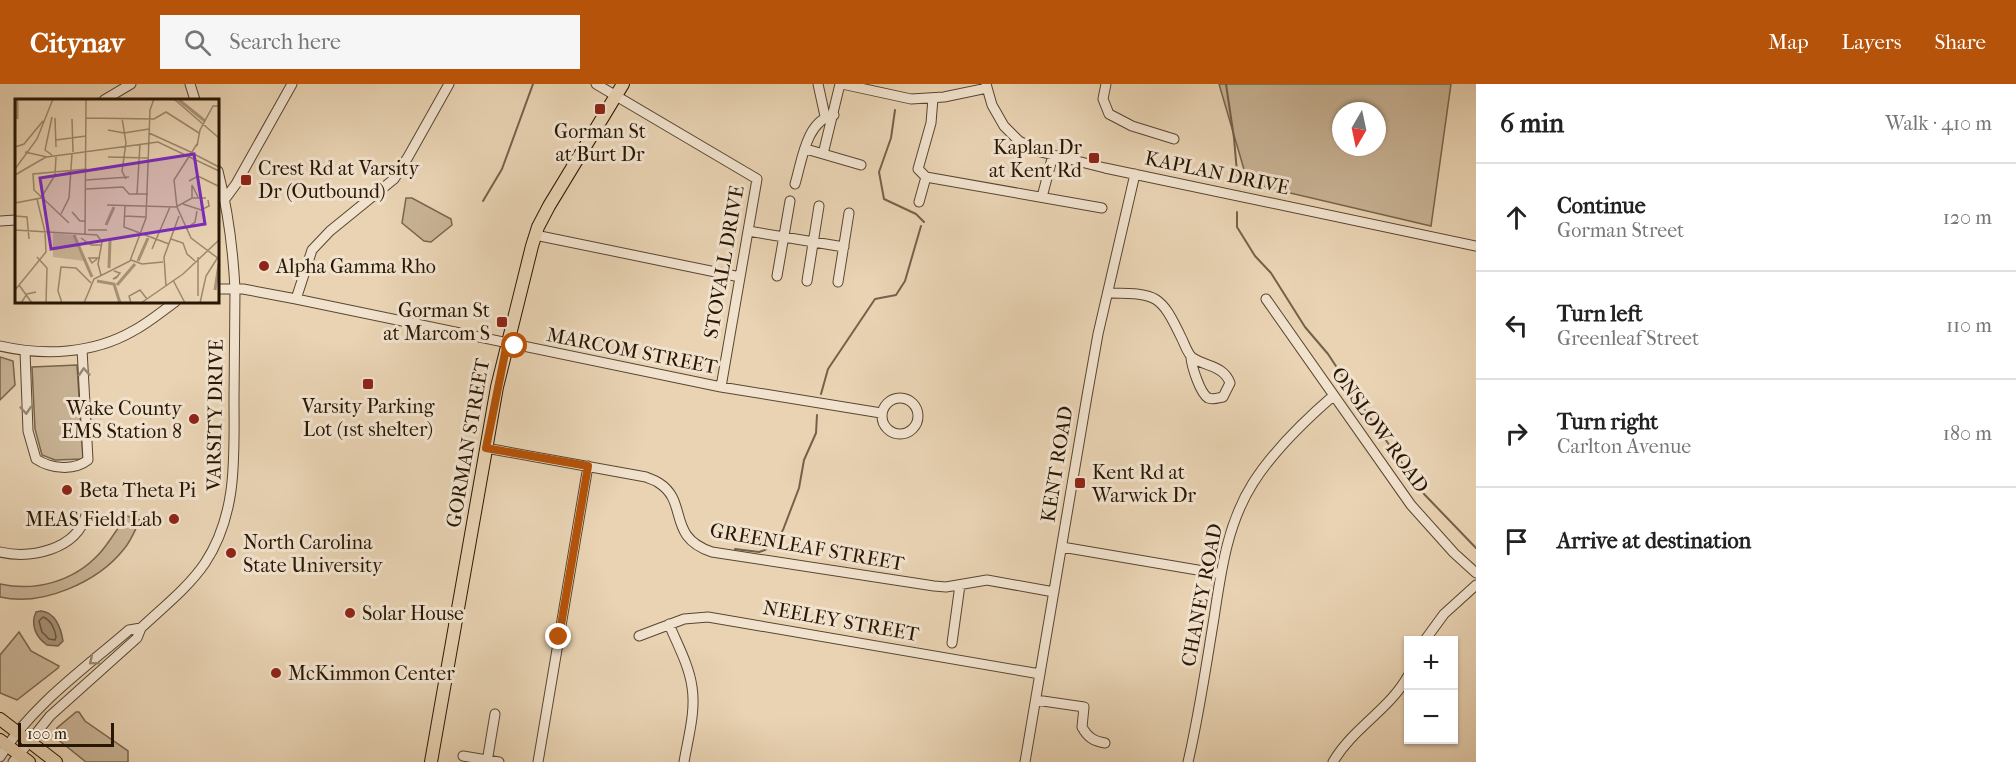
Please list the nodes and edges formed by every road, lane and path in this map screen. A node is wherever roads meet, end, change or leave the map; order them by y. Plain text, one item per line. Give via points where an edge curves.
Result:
1 (131, 84) edge
2 (190, 84) edge
3 (292, 84) edge
4 (449, 84) edge
5 (596, 84) edge
6 (622, 84) edge
7 (818, 84) edge
8 (841, 84) edge
9 (1106, 84) edge
10 (986, 86) edge
11 (616, 96) junction
12 (933, 98) junction
13 (106, 99) edge
14 (195, 99) edge
15 (830, 116) junction
16 (1174, 139) dead end
17 (806, 148) junction
18 (823, 154) junction
19 (1053, 155) junction
20 (861, 165) dead end
21 (1135, 174) junction
22 (219, 175) edge
23 (926, 177) junction
24 (795, 184) dead end
25 (1042, 197) junction
26 (225, 199) junction
27 (790, 201) dead end
28 (919, 202) dead end
29 (819, 206) dead end
30 (1102, 208) dead end
31 (849, 213) dead end
32 (15, 220) edge
33 (0, 221) edge
34 (748, 231) junction
35 (535, 235) junction
36 (783, 237) junction
37 (813, 242) junction
38 (1476, 246) edge
39 (844, 248) junction
40 (777, 276) dead end
41 (740, 277) junction
42 (807, 281) dead end
43 (838, 282) dead end
44 (219, 289) edge
45 (235, 289) junction
46 (1108, 293) junction
47 (296, 299) junction
48 (1266, 299) dead end
49 (173, 303) edge
50 (507, 343) junction
51 (0, 346) edge
52 (82, 349) junction
53 (25, 351) junction
54 (1191, 358) junction
55 (721, 387) junction
56 (1333, 396) junction
57 (881, 413) junction
58 (486, 448) junction
59 (588, 466) junction
60 (86, 515) dead end
61 (1062, 547) junction
62 (0, 552) edge
63 (1476, 573) edge
64 (1221, 574) junction
65 (960, 585) junction
66 (1476, 585) edge
67 (1054, 592) junction
68 (669, 624) junction
69 (141, 628) junction
70 (639, 636) dead end
71 (1428, 636) edge
72 (952, 643) dead end
73 (1040, 674) junction
74 (1404, 681) edge
75 (1036, 700) junction
76 (495, 714) dead end
77 (0, 719) edge
78 (18, 733) junction
79 (29, 742) junction
80 (4, 743) edge
81 (1105, 743) dead end
82 (463, 756) dead end
83 (0, 758) edge
84 (20, 760) edge
85 (487, 761) edge
86 (57, 762) edge
87 (430, 762) edge
88 (499, 762) edge
89 (538, 762) edge
90 (684, 762) edge
91 (1025, 762) edge
92 (1188, 762) edge
93 (1333, 762) edge

1 - 13 street
2 - 14 street
3 - 26 street
4 - 47 street via 394,179 312,250
5 - 11 street
6 - 11 main road, GORMAN STREET
7 - 15 street
8 - 12 street via 891,96
8 - 15 street
9 - 16 street via 1103,99 1109,114
10 - 12 street
10 - 19 street, KAPLAN DRIVE via 997,116 1011,134 1028,146
11 - 34 street, STOVALL DRIVE via 757,179
11 - 35 main road, GORMAN STREET
12 - 23 street via 931,123 918,169
15 - 17 street via 813,129
15 - 18 street
17 - 18 street
17 - 24 street
18 - 20 street
19 - 21 street, KAPLAN DRIVE
19 - 25 street
21 - 38 street, KAPLAN DRIVE
21 - 46 street, KENT ROAD
22 - 26 street, VARSITY DRIVE
23 - 25 street
23 - 28 street
25 - 30 street
26 - 45 street, VARSITY DRIVE
27 - 36 street
29 - 37 street
31 - 39 street
32 - 33 street
34 - 36 street
34 - 41 street, STOVALL DRIVE
35 - 41 street
35 - 50 main road, GORMAN STREET
36 - 37 street
36 - 40 street
37 - 39 street
37 - 42 street
39 - 43 street
41 - 55 street, STOVALL DRIVE
44 - 45 street, MARCOM STREET
45 - 47 street, MARCOM STREET
45 - 69 street, VARSITY DRIVE via 234,469 228,511 218,540 200,571
46 - 54 street via 1151,296 1163,305
46 - 61 street, KENT ROAD
47 - 50 street, MARCOM STREET
48 - 56 street, ONSLOW ROAD
49 - 52 street via 133,331
50 - 55 street, MARCOM STREET
50 - 58 main road, GORMAN STREET
51 - 53 street
52 - 53 street
53 -> 52 street via 27,431 36,459 45,465 65,468 88,460
54 - 54 street via 1227,376 1230,383 1223,397 1206,397
55 - 57 street, MARCOM STREET
56 - 63 street, ONSLOW ROAD via 1411,505
56 - 64 street, CHANEY ROAD via 1283,443 1252,484 1229,535
57 - 57 street via 884,426 896,435 910,432 918,422 917,408 908,399 888,402
58 - 59 street, GREENLEAF STREET
58 - 87 main road, GORMAN STREET
59 - 65 street, GREENLEAF STREET via 660,483 671,495 689,540 699,548 934,586
59 - 89 street
60 - 62 street via 71,537 51,549 23,556
61 - 64 street
61 - 67 street, KENT ROAD
64 - 92 street, CHANEY ROAD
65 - 67 street, GREENLEAF STREET via 987,580
65 - 72 street
66 - 71 street via 1444,614
67 - 73 street, KENT ROAD
68 - 70 street, NEELEY STREET
68 - 73 street, NEELEY STREET via 689,618 714,618
68 - 90 street via 693,693
69 -> 78 street, VARSITY DRIVE via 129,630 36,711
69 - 79 street, VARSITY DRIVE via 136,638 50,716
73 - 75 street, KENT ROAD
74 - 93 street via 1388,703 1351,737
75 - 81 street via 1084,707 1082,727 1087,736
75 - 91 street, KENT ROAD
76 - 85 street
77 - 78 main road
78 - 79 main road
78 - 80 street, VARSITY DRIVE
79 - 84 street, VARSITY DRIVE
79 - 86 main road
80 - 83 street, VARSITY DRIVE
80 - 84 main road
82 - 85 street
85 - 88 street

